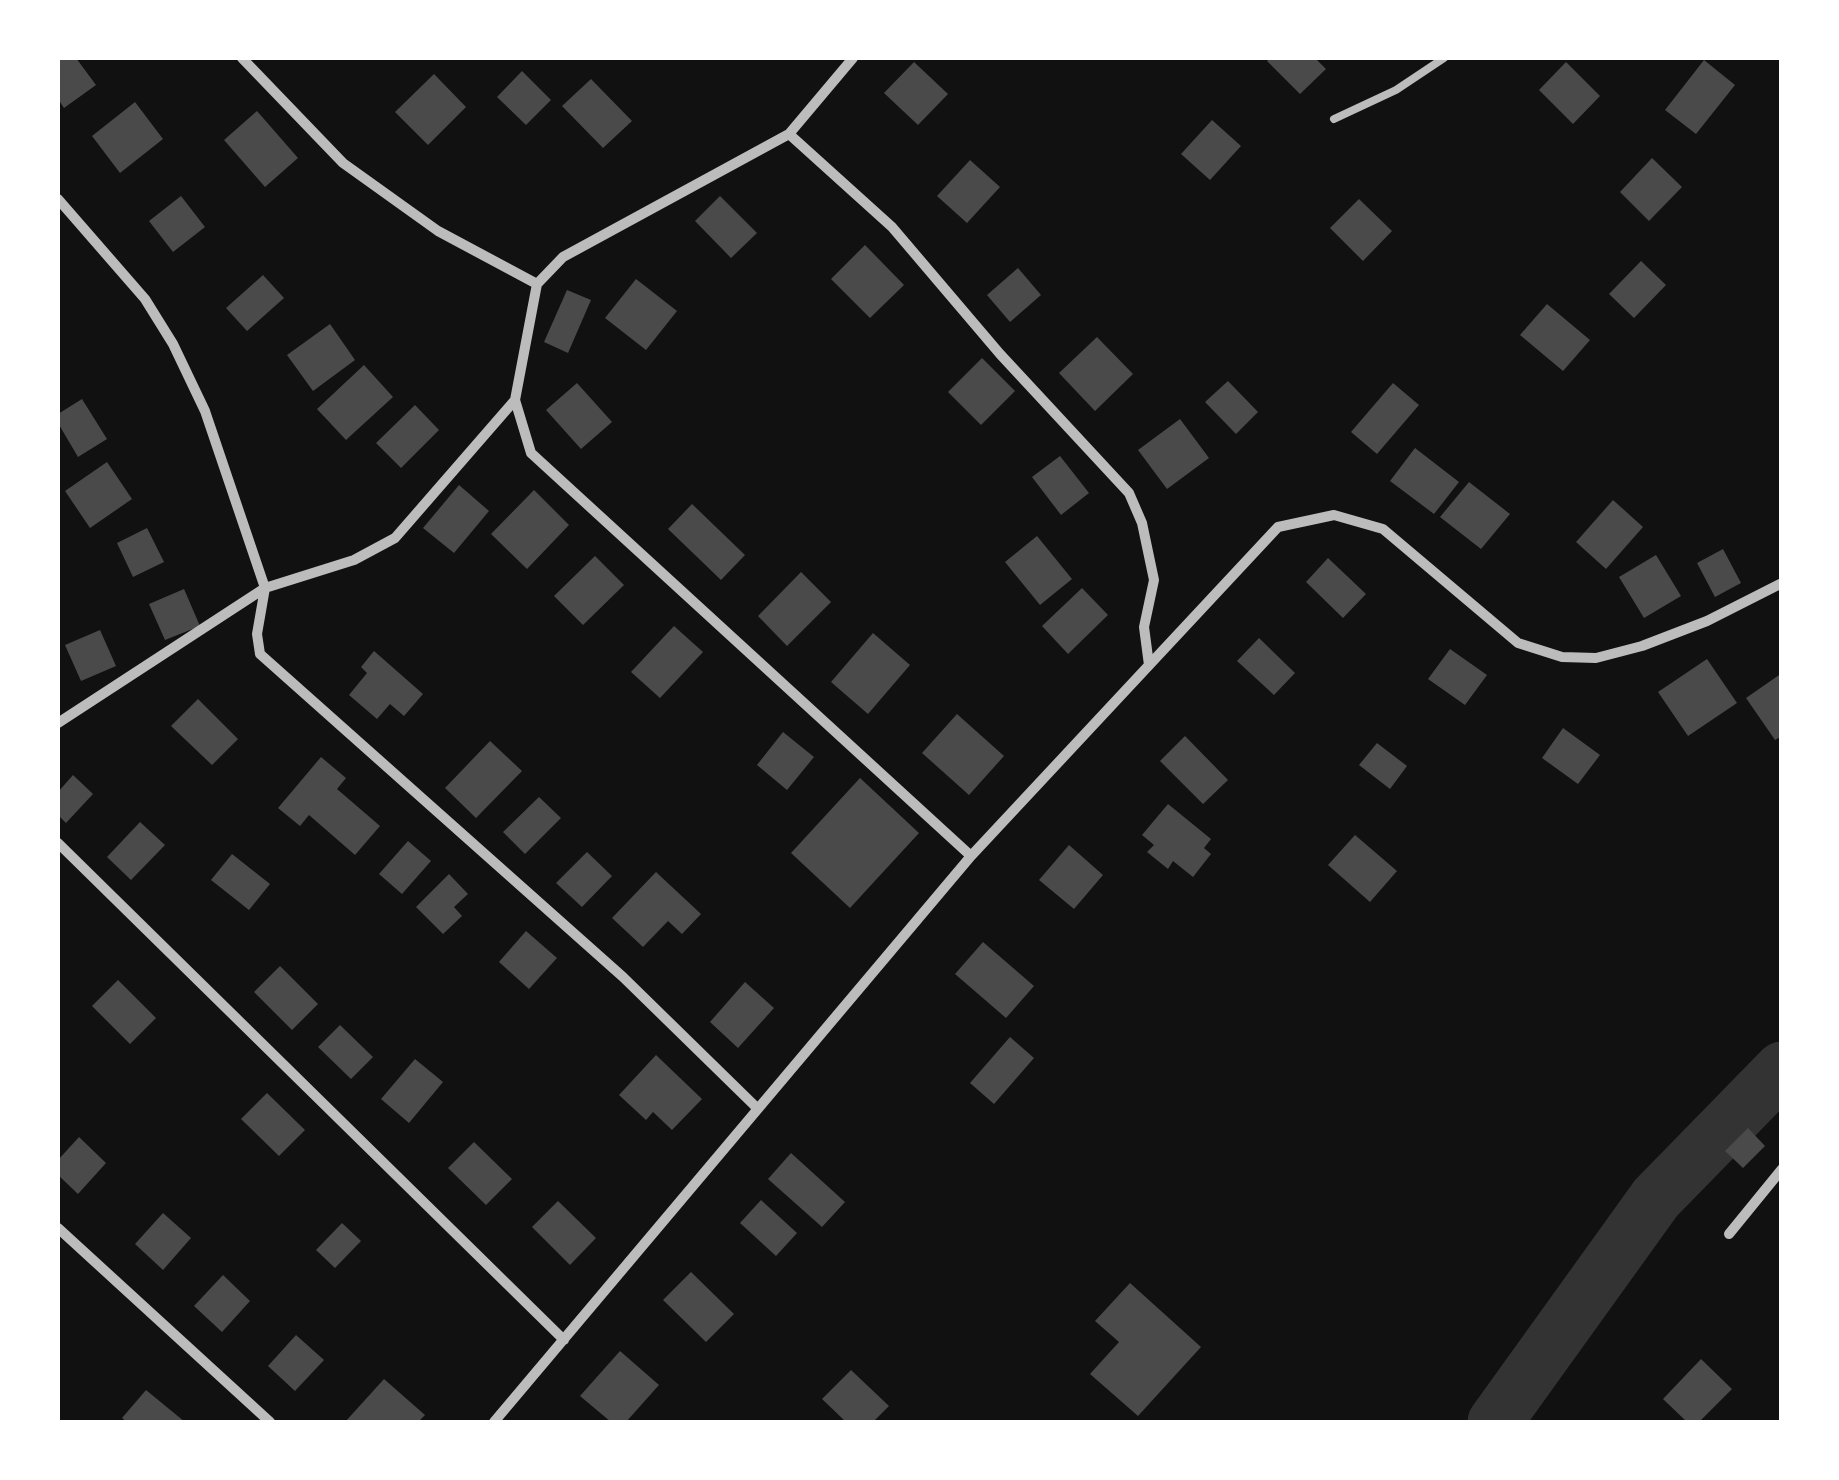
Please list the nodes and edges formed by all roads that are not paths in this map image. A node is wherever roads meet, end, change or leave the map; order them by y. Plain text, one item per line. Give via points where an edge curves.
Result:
1 (242, 58) edge
2 (853, 58) edge
3 (1444, 58) edge
4 (1334, 120) dead end
5 (789, 134) junction
6 (58, 199) edge
7 (537, 284) junction
8 (515, 400) junction
9 (1782, 583) edge
10 (266, 588) junction
11 (1149, 665) junction
12 (58, 724) edge
13 (58, 843) edge
14 (971, 856) junction
15 (756, 1107) junction
16 (1782, 1169) edge
17 (58, 1228) edge
18 (1730, 1234) dead end
19 (564, 1340) junction
20 (270, 1422) edge
21 (494, 1422) edge

1 - 7 street via 342,163 438,231
2 - 5 street
3 - 4 lane
5 - 7 street via 563,257
5 - 11 street via 892,227 1129,493 1154,580 1144,627
6 - 10 street via 145,299 174,344 206,411
7 - 8 street
8 - 10 street via 396,538 354,560
8 - 14 street via 531,453
9 - 11 street via 1642,646 1596,658 1562,658 1518,643 1383,529 1334,515 1278,527
10 - 12 street
10 - 15 street via 260,654 623,977
11 - 14 street
13 - 19 street
14 - 15 street
15 - 19 street
16 - 18 street
17 - 20 street
19 - 21 street

